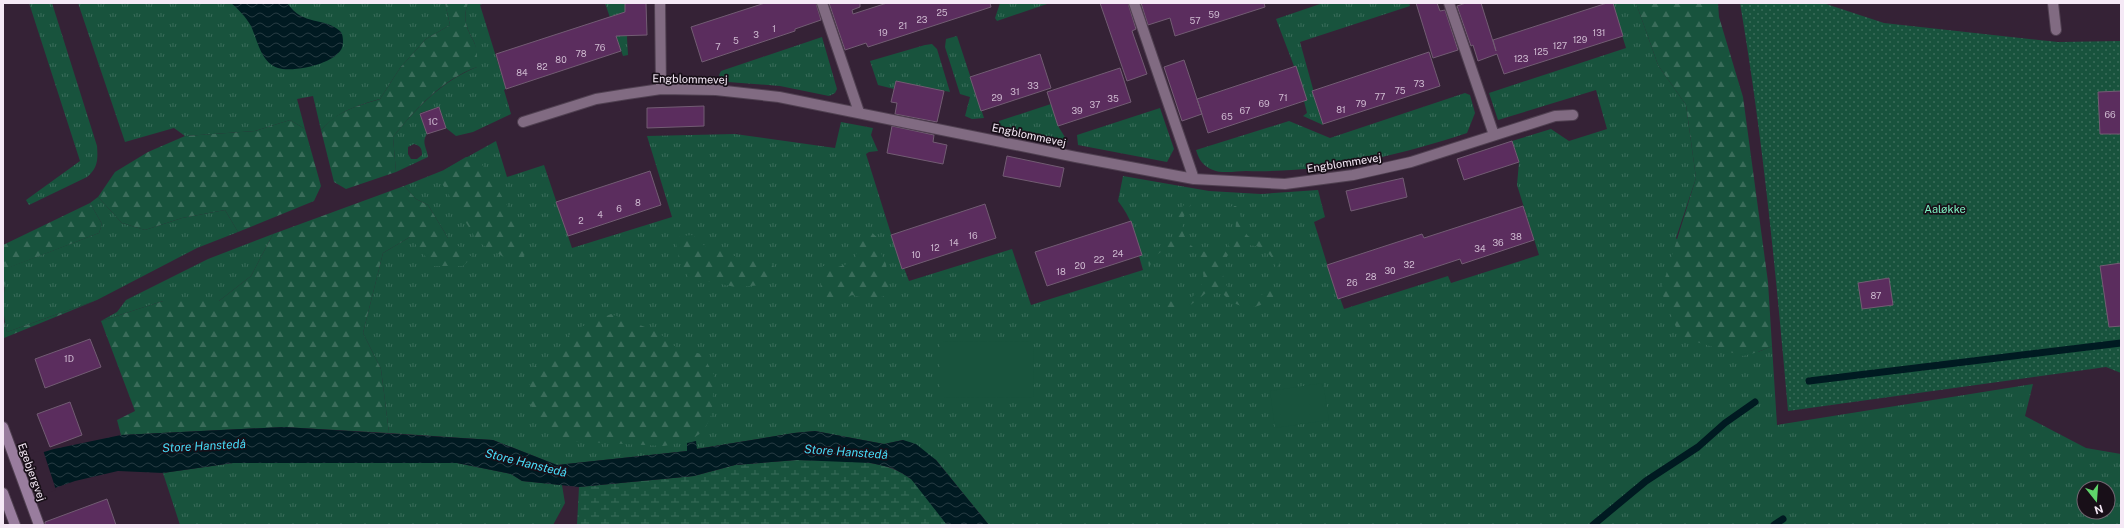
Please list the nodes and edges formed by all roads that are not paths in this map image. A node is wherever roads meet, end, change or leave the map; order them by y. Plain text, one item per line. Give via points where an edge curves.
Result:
1 (660, 3) edge
2 (822, 3) edge
3 (1134, 3) edge
4 (1449, 3) edge
5 (2053, 3) edge
6 (2056, 30) dead end
7 (661, 89) junction
8 (859, 112) junction
9 (1573, 115) dead end
10 (523, 122) dead end
11 (1494, 135) junction
12 (1194, 179) junction
13 (3, 427) edge
14 (3, 493) edge
15 (38, 524) edge
16 (15, 525) edge

1 - 7 street
2 - 8 street
3 - 12 street
4 - 11 street
5 - 6 street
7 - 8 street, Engblommevej via 716,90 779,97
7 - 10 street, Engblommevej via 596,99
8 - 12 street, Engblommevej
9 - 11 street, Engblommevej via 1555,116
11 - 12 street, Engblommevej via 1412,162 1353,175 1285,184
13 - 15 street, Egebjergvej
14 - 16 street

